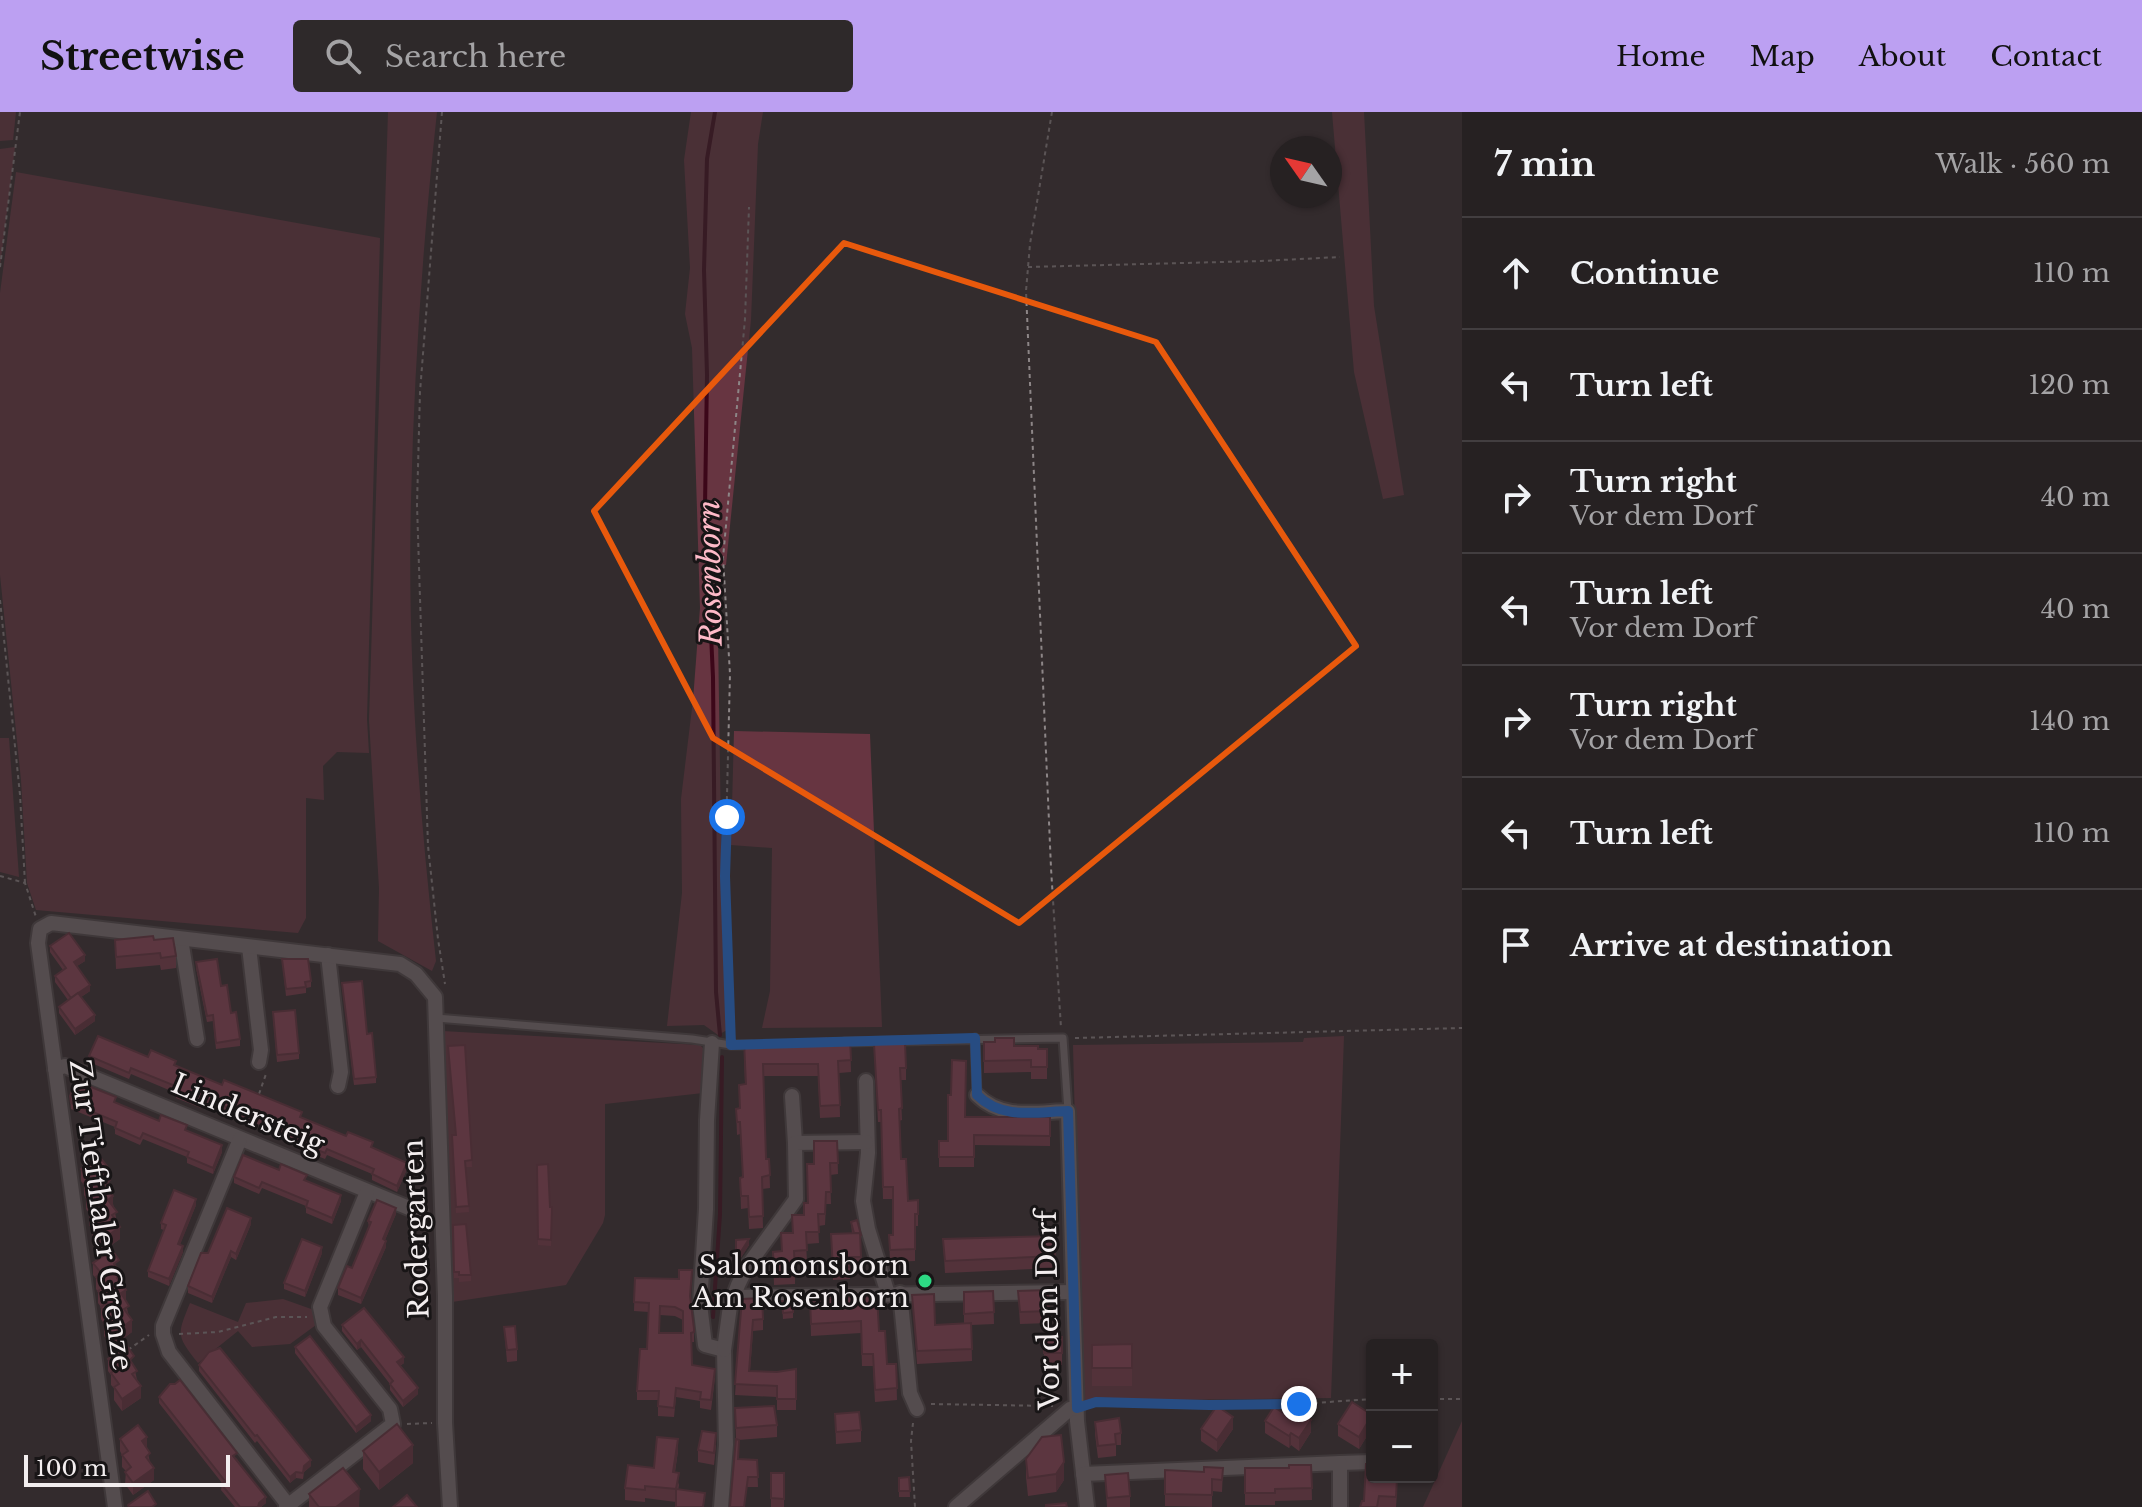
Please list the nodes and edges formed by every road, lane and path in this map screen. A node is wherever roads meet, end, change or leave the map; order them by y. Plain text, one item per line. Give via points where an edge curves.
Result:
1 (20, 112) edge
2 (442, 112) edge
3 (1052, 112) edge
4 (749, 207) dead end
5 (1340, 257) dead end
6 (0, 267) edge
7 (1026, 267) junction
8 (0, 600) edge
9 (0, 876) edge
10 (25, 883) junction
11 (40, 929) junction
12 (181, 939) junction
13 (249, 947) junction
14 (328, 955) junction
15 (435, 997) junction
16 (436, 1018) junction
17 (1462, 1028) edge
18 (975, 1038) junction
19 (1063, 1038) junction
20 (197, 1039) dead end
21 (840, 1042) edge
22 (712, 1043) junction
23 (762, 1044) edge
24 (731, 1045) junction
25 (259, 1062) joint
26 (55, 1069) junction
27 (866, 1081) dead end
28 (338, 1086) dead end
29 (977, 1095) joint
30 (792, 1096) dead end
31 (256, 1102) edge
32 (1068, 1111) junction
33 (240, 1139) junction
34 (866, 1142) junction
35 (795, 1143) junction
36 (367, 1192) junction
37 (421, 1213) dead end
38 (1073, 1292) junction
39 (894, 1294) junction
40 (734, 1297) junction
41 (321, 1318) junction
42 (163, 1334) junction
43 (724, 1350) junction
44 (127, 1351) edge
45 (1366, 1399) edge
46 (1438, 1399) edge
47 (1462, 1399) edge
48 (1073, 1408) junction
49 (917, 1409) junction
50 (428, 1423) dead end
51 (393, 1424) junction
52 (1366, 1462) edge
53 (1340, 1463) junction
54 (1083, 1474) junction
55 (287, 1506) edge
56 (115, 1507) edge
57 (450, 1507) edge
58 (721, 1507) edge
59 (915, 1507) edge
60 (956, 1507) edge
61 (1087, 1507) edge
62 (1340, 1507) edge

1 - 6 path
2 - 15 path via 420,392 417,505 428,846 446,983
3 - 7 path
4 - 24 path via 745,319 723,558 730,674 725,876
5 - 7 path
7 - 19 path
8 - 10 path
9 - 10 path
10 - 11 path
11 - 12 street via 51,923
11 - 26 street, Zur Tiefthaler Grenze
12 - 13 street
12 - 20 street
13 - 14 street
13 - 25 street
14 - 15 street via 400,964
14 - 28 street via 341,1072
15 - 16 street, Rodergarten
16 - 22 lane
16 - 57 street, Rodergarten
17 - 19 path
18 - 19 lane
18 - 21 lane
18 - 29 lane
19 - 32 lane, Vor dem Dorf
22 - 24 lane
22 - 43 street via 700,1304 705,1345
23 - 24 lane
25 - 31 path via 267,1076
26 - 33 street, Lindersteig via 65,1066
26 - 56 street, Zur Tiefthaler Grenze
27 - 34 street
29 - 32 street via 1002,1112
30 - 35 street
32 - 38 street, Vor dem Dorf
33 - 36 street, Lindersteig
33 - 42 street
34 - 35 street
34 - 39 street via 863,1201 868,1229
35 - 40 street via 796,1199 746,1268
36 - 37 street, Lindersteig
36 - 41 street via 320,1307
38 - 39 street
38 - 48 street, Vor dem Dorf
39 - 40 street
39 - 49 street
40 - 43 street
41 - 42 path via 276,1317 218,1332
41 - 51 street via 390,1409
42 - 44 path via 148,1335
42 - 55 street via 169,1352
43 - 58 street
45 - 48 path via 1209,1405 1096,1402
46 - 47 path
48 - 49 path via 926,1404
48 - 54 street, Vor dem Dorf
48 - 60 street
49 - 59 path via 911,1441
50 - 51 path
51 - 55 street
52 - 53 street
53 - 54 street
53 - 62 street
54 - 61 street, Vor dem Dorf

